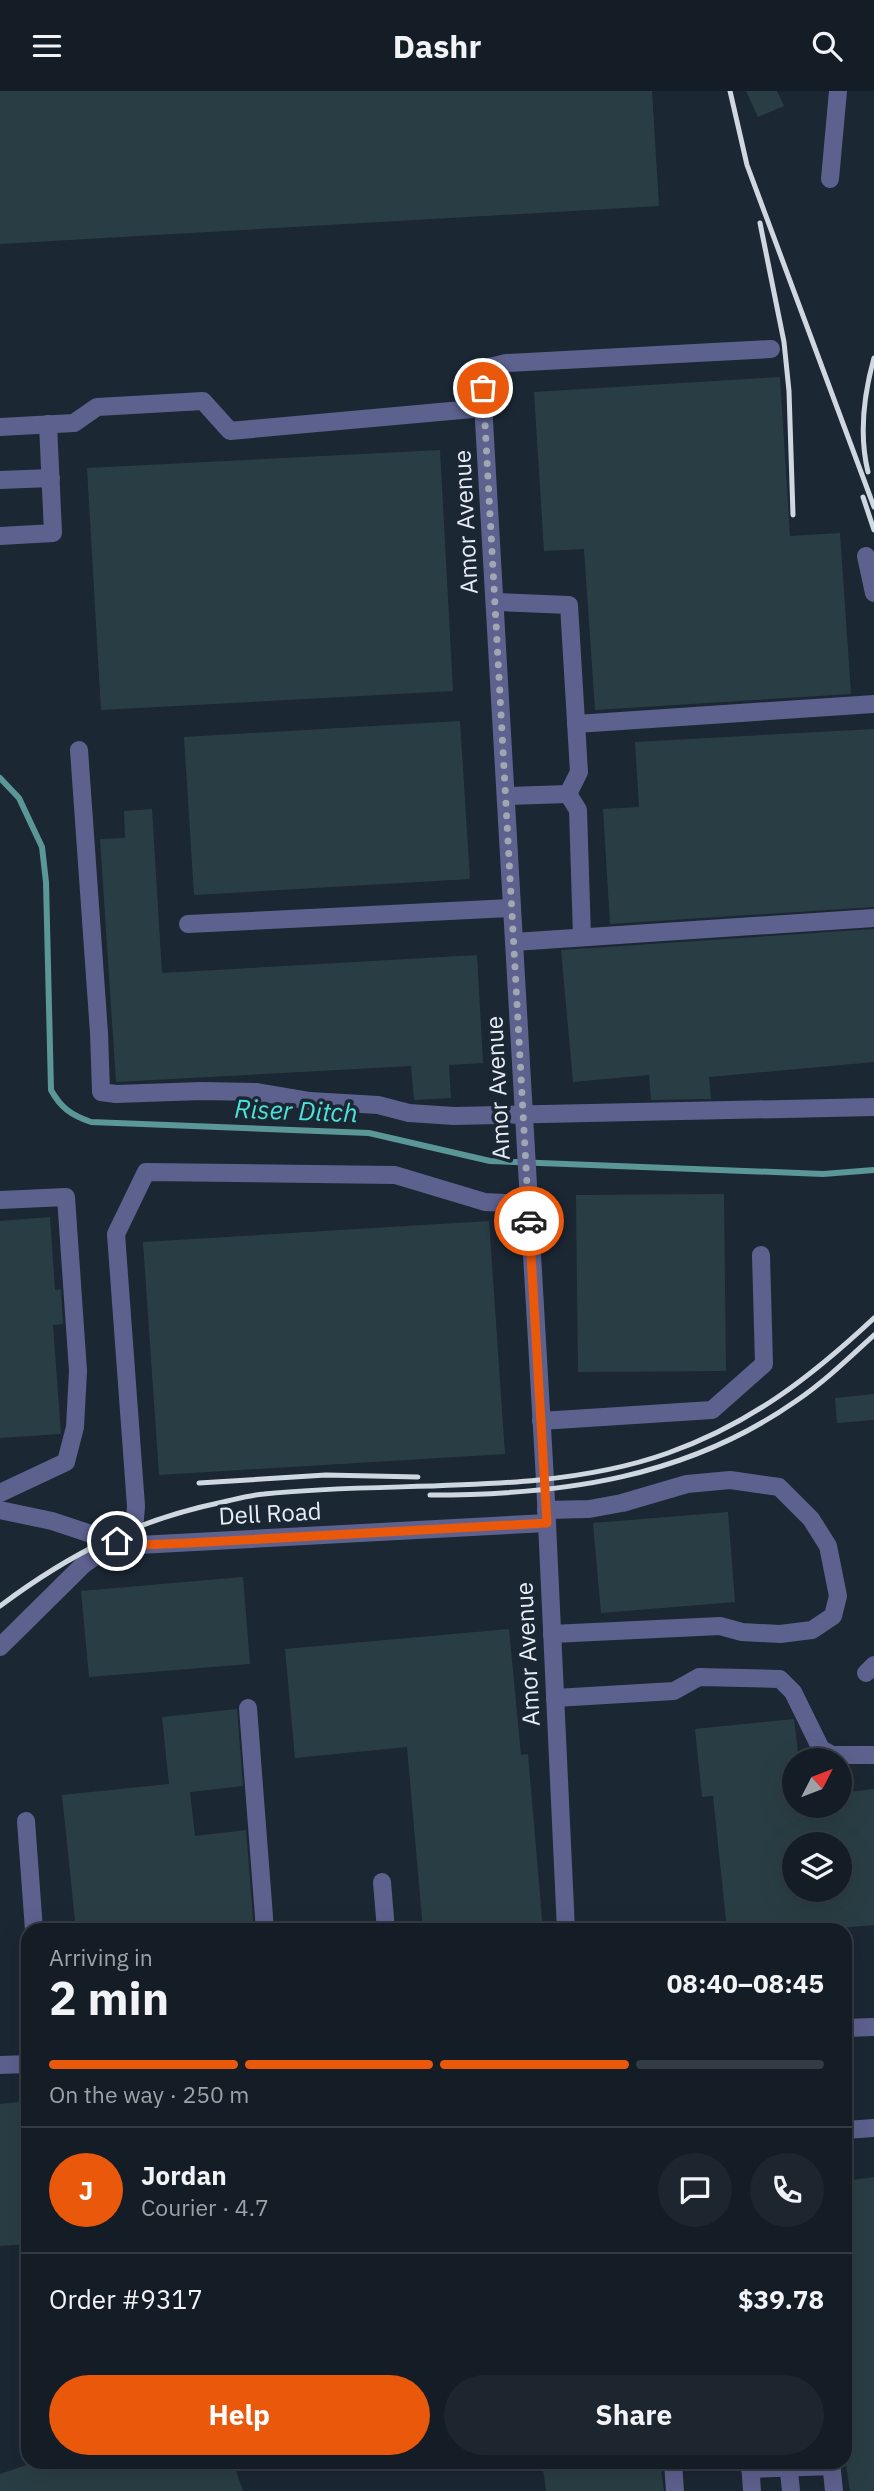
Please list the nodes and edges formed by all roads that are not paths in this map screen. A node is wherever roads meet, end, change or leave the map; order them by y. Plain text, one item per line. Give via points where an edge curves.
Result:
1 (838, 91) edge
2 (830, 179) dead end
3 (771, 349) dead end
4 (484, 408) junction
5 (48, 424) junction
6 (0, 427) edge
7 (51, 478) junction
8 (0, 480) edge
9 (0, 536) edge
10 (866, 556) dead end
11 (874, 593) edge
12 (495, 602) junction
13 (874, 704) edge
14 (576, 724) junction
15 (79, 750) dead end
16 (568, 794) junction
17 (506, 796) junction
18 (512, 908) junction
19 (874, 918) edge
20 (188, 924) dead end
21 (582, 937) junction
22 (514, 942) junction
23 (874, 1107) edge
24 (524, 1113) junction
25 (0, 1200) edge
26 (528, 1204) junction
27 (761, 1255) dead end
28 (541, 1421) junction
29 (0, 1493) edge
30 (0, 1510) edge
31 (546, 1517) junction
32 (125, 1542) junction
33 (552, 1634) junction
34 (0, 1647) edge
35 (555, 1698) junction
36 (248, 1708) dead end
37 (874, 1755) edge
38 (26, 1821) dead end
39 (382, 1882) dead end
40 (33, 1923) edge
41 (264, 1923) edge
42 (386, 1923) edge
43 (566, 1923) edge
44 (874, 2027) edge
45 (852, 2028) edge
46 (21, 2064) edge
47 (0, 2065) edge
48 (874, 2128) edge
49 (852, 2130) edge
50 (673, 2469) edge
51 (750, 2469) edge
52 (789, 2469) edge
53 (832, 2469) edge
54 (675, 2491) edge
55 (752, 2491) edge
56 (791, 2491) edge
57 (834, 2491) edge

1 - 2 street
3 - 4 street, Amor Avenue via 506,363 481,369
4 - 5 street via 230,431 203,401 97,407 74,423
4 - 12 street, Amor Avenue
5 - 6 street
5 - 7 street
7 - 8 street
7 - 9 street via 53,533
10 - 11 street
12 - 14 street via 569,605
12 - 17 street, Amor Avenue
13 - 14 street
14 - 16 street via 579,772
15 - 24 street via 101,1092 257,1092 378,1105 409,1113
16 - 17 street
16 - 21 street via 578,810
17 - 18 street, Amor Avenue
18 - 20 street
18 - 22 street, Amor Avenue
19 - 21 street
21 - 22 street
22 - 24 street, Amor Avenue
23 - 24 street
24 - 26 street, Amor Avenue
25 - 29 street via 66,1197 78,1371 75,1427 66,1462
26 - 28 street, Amor Avenue
26 - 32 street via 485,1202 395,1175 146,1172 116,1234 136,1506
27 - 28 street via 764,1364 712,1410
28 - 31 street, Amor Avenue
30 - 32 street, Dell Road
31 - 32 street, Dell Road via 189,1543
31 - 33 street, Amor Avenue
31 - 33 street, Dell Road via 622,1503 687,1484 730,1480 779,1487 811,1519 828,1546 838,1596 832,1616 812,1630 780,1634 720,1626
32 - 34 street via 85,1565
33 - 35 street, Amor Avenue
35 - 37 street via 674,1691 699,1677 780,1679 793,1692 821,1749 832,1755
35 - 43 street, Amor Avenue
36 - 41 street
38 - 40 street
39 - 42 street
44 - 45 street
46 - 47 street
48 - 49 street
50 - 54 street
51 - 55 street
52 - 56 street
53 - 57 street

